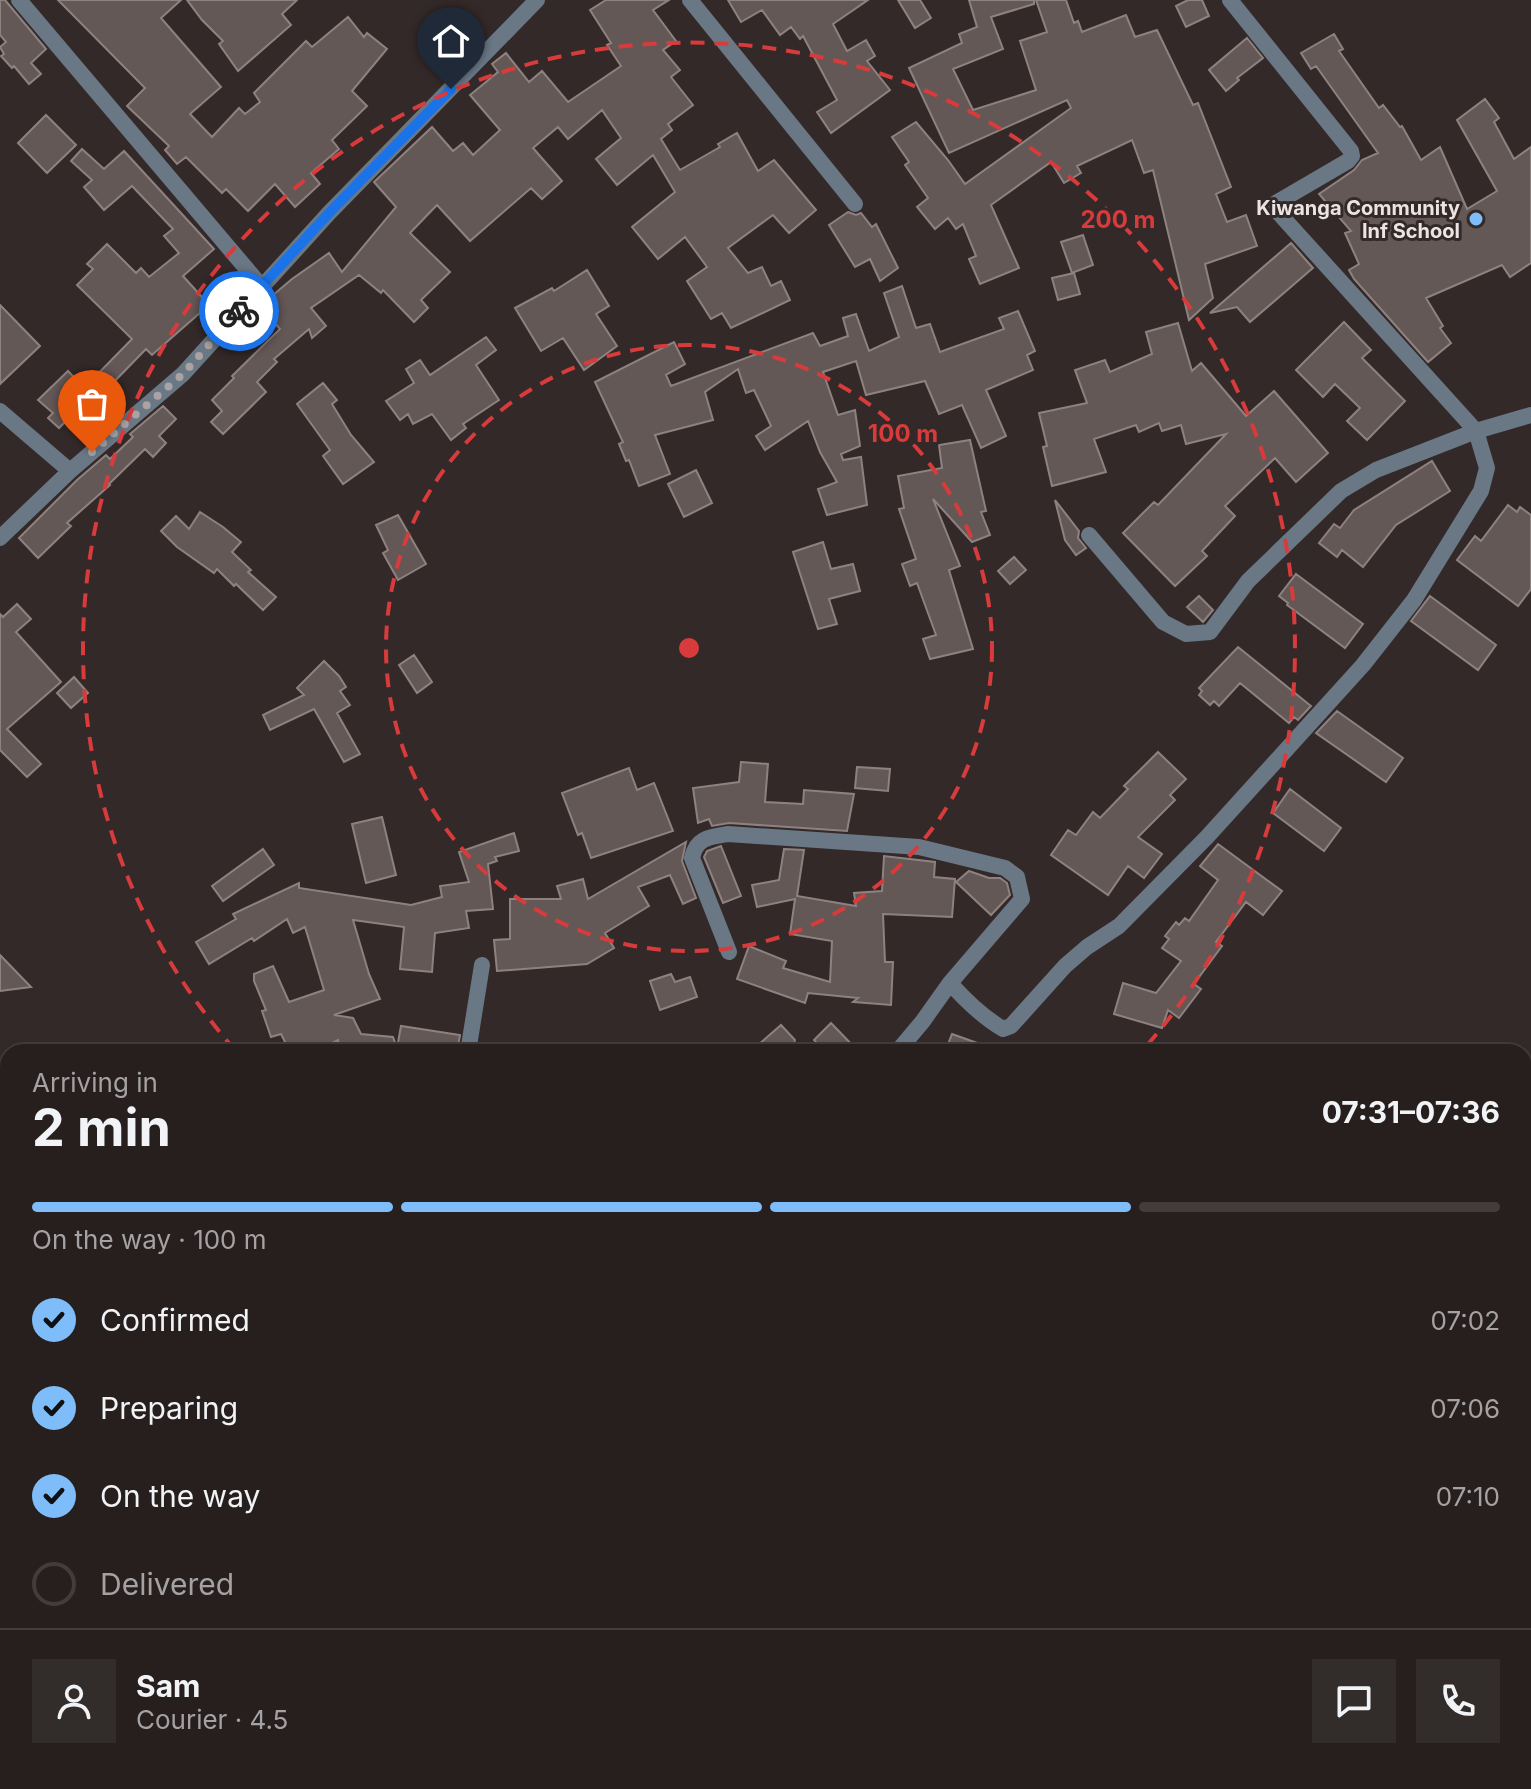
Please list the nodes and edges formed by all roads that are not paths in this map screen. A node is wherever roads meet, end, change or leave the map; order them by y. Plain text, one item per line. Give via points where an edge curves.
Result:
1 (19, 0) edge
2 (537, 0) edge
3 (690, 0) edge
4 (1230, 0) edge
5 (855, 204) dead end
6 (262, 287) junction
7 (0, 411) edge
8 (1531, 415) edge
9 (1476, 431) junction
10 (70, 471) junction
11 (1089, 535) dead end
12 (0, 538) edge
13 (729, 952) dead end
14 (482, 965) dead end
15 (950, 983) junction
16 (469, 1044) edge
17 (904, 1044) edge

1 - 6 street
2 - 6 street
3 - 5 street
4 - 9 street via 1351,151 1348,161 1276,203 1276,210
6 - 10 street via 183,374
7 - 10 street
8 - 9 street
9 - 11 street via 1376,470 1341,491 1248,581 1210,632 1186,634 1163,622
9 - 15 street via 1487,468 1481,491 1414,600 1363,665 1207,837 1119,926 1065,966 1011,1026 995,1024
10 - 12 street
13 - 15 street via 692,858 694,847 707,837 919,847 1005,868 1017,877 1022,894
14 - 16 street
15 - 17 street

